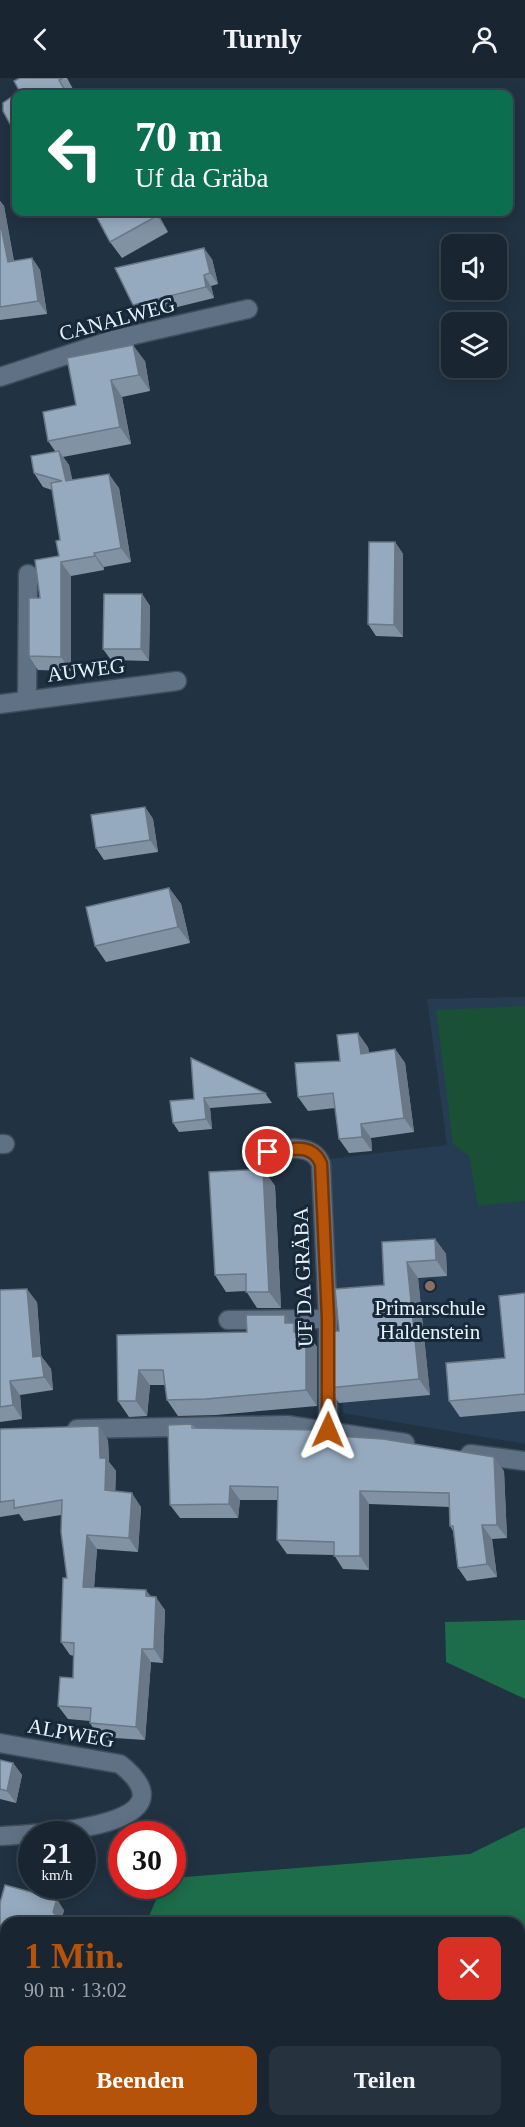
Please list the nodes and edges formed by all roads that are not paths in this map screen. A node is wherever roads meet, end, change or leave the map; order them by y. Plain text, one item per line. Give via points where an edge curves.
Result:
1 (248, 309) dead end
2 (0, 377) edge
3 (28, 574) dead end
4 (177, 681) dead end
5 (27, 700) junction
6 (0, 704) edge
7 (252, 1155) dead end
8 (328, 1319) junction
9 (228, 1320) dead end
10 (58, 1430) edge
11 (328, 1430) junction
12 (419, 1445) edge
13 (454, 1451) edge
14 (525, 1461) edge
15 (0, 1743) edge
16 (0, 1836) edge

1 - 2 street, CANALWEG via 112,340
3 - 5 street
4 - 5 street, AUWEG
5 - 6 street, AUWEG
7 - 8 street, UF DA GRÄBA via 301,1148 318,1156
8 - 9 street
8 - 11 street, UF DA GRÄBA
10 - 11 street via 287,1425
11 - 12 street
13 - 14 street
15 - 16 street, ALPWEG via 120,1764 139,1783 141,1796 136,1808 120,1819 88,1827

